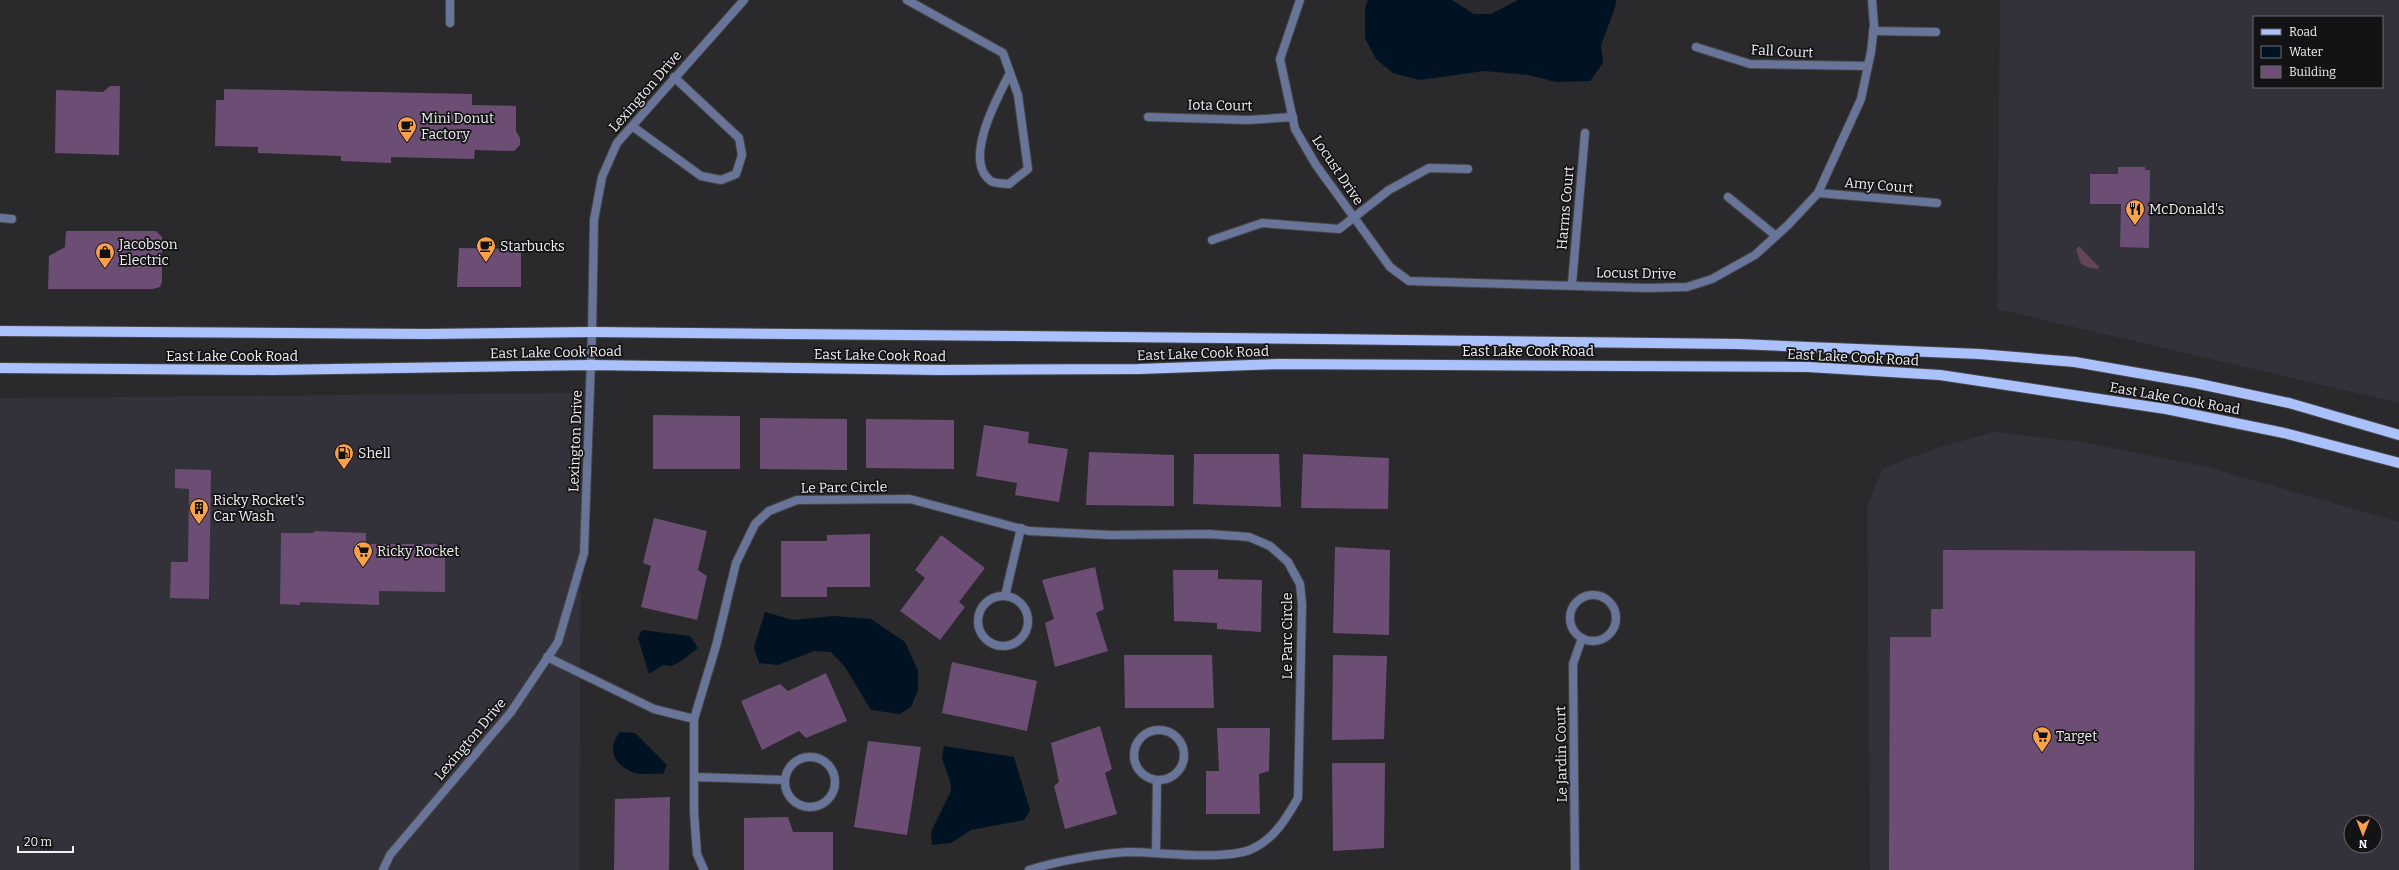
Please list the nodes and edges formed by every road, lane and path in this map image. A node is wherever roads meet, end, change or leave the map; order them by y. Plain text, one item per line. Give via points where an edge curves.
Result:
1 (450, 0) edge
2 (744, 0) edge
3 (907, 0) edge
4 (1300, 0) edge
5 (1872, 0) edge
6 (450, 22) dead end
7 (1873, 31) junction
8 (1936, 32) dead end
9 (1696, 47) dead end
10 (1868, 66) junction
11 (1010, 73) junction
12 (674, 77) junction
13 (1148, 116) dead end
14 (1293, 117) junction
15 (632, 126) junction
16 (1585, 133) dead end
17 (1468, 169) dead end
18 (1818, 193) junction
19 (1728, 198) dead end
20 (1937, 203) dead end
21 (1354, 217) junction
22 (0, 218) edge
23 (12, 219) dead end
24 (1776, 236) junction
25 (1212, 240) dead end
26 (1572, 284) junction
27 (0, 331) edge
28 (592, 332) junction
29 (591, 366) junction
30 (0, 368) edge
31 (2399, 435) edge
32 (2399, 463) edge
33 (1021, 528) junction
34 (1005, 596) junction
35 (1582, 638) junction
36 (547, 657) junction
37 (694, 719) junction
38 (694, 777) junction
39 (785, 780) junction
40 (1157, 780) junction
41 (1156, 853) junction
42 (383, 870) edge
43 (704, 870) edge
44 (1029, 870) edge
45 (1575, 870) edge

1 - 6 street
2 - 12 street, Lexington Drive
3 - 11 street via 1003,53
4 - 14 street via 1280,59
5 - 7 street, Locust Drive
7 - 8 street
7 - 10 street, Locust Drive
9 - 10 street, Fall Court via 1750,64
10 - 18 street, Locust Drive via 1861,99
11 - 11 street via 992,106 982,140 981,163 984,174 992,182 1009,184 1028,169 1018,95
12 - 15 street, Lexington Drive
12 - 15 street via 739,138 742,155 736,174 721,180 702,176
13 - 14 street, Iota Court via 1248,120
14 - 21 street, Locust Drive via 1295,129 1316,165
15 - 28 street, Lexington Drive via 617,143 602,177 594,220
16 - 26 street, Harms Court
17 - 21 street via 1429,168 1388,190
18 - 20 street, Amy Court
18 - 24 street, Locust Drive
19 - 24 street
21 - 25 street via 1339,229 1262,223
21 - 26 street, Locust Drive via 1390,267 1409,281
22 - 23 street
24 - 26 street, Locust Drive via 1754,255 1712,279 1687,287 1647,288
27 - 28 main road, East Lake Cook Road via 402,334
28 - 29 street, Lexington Drive
28 - 31 main road, East Lake Cook Road via 1738,344 1979,354 2075,362 2195,383 2289,403
29 - 30 main road, East Lake Cook Road via 272,370
29 - 32 main road, East Lake Cook Road via 942,370 1139,369 1279,364 1808,367 1940,376 2166,409 2284,433
29 - 36 street, Lexington Drive via 584,553 558,642
33 - 34 street
33 - 37 street, Le Parc Circle via 910,499 797,500 769,511 755,524 736,564 716,646
33 - 41 street, Le Parc Circle via 1029,531 1110,535 1209,534 1249,537 1270,546 1288,562 1300,584 1302,604 1298,798 1286,820 1271,837 1252,849 1233,854
34 - 34 street via 992,599 985,604 978,619 985,638 996,645 1004,646 1019,640 1026,630 1028,618 1021,604
35 - 35 street via 1600,640 1612,631 1616,616 1610,602 1604,597 1589,595 1576,602 1572,609 1570,624
35 - 45 street, Le Jardin Court via 1573,664
36 - 37 street via 654,709
36 - 42 street, Lexington Drive via 511,712 395,849
37 - 38 street, Le Parc Circle
38 - 39 street
38 - 43 street, Le Parc Circle via 697,854
39 - 39 street via 789,796 803,806 819,806 826,802 835,788 835,780 828,765 814,758 798,760 792,765
40 - 40 street via 1175,774 1183,761 1181,745 1177,738 1163,731 1147,733 1136,745 1134,753 1138,769 1144,775
40 - 41 street
41 - 44 street, Le Parc Circle via 1126,852

